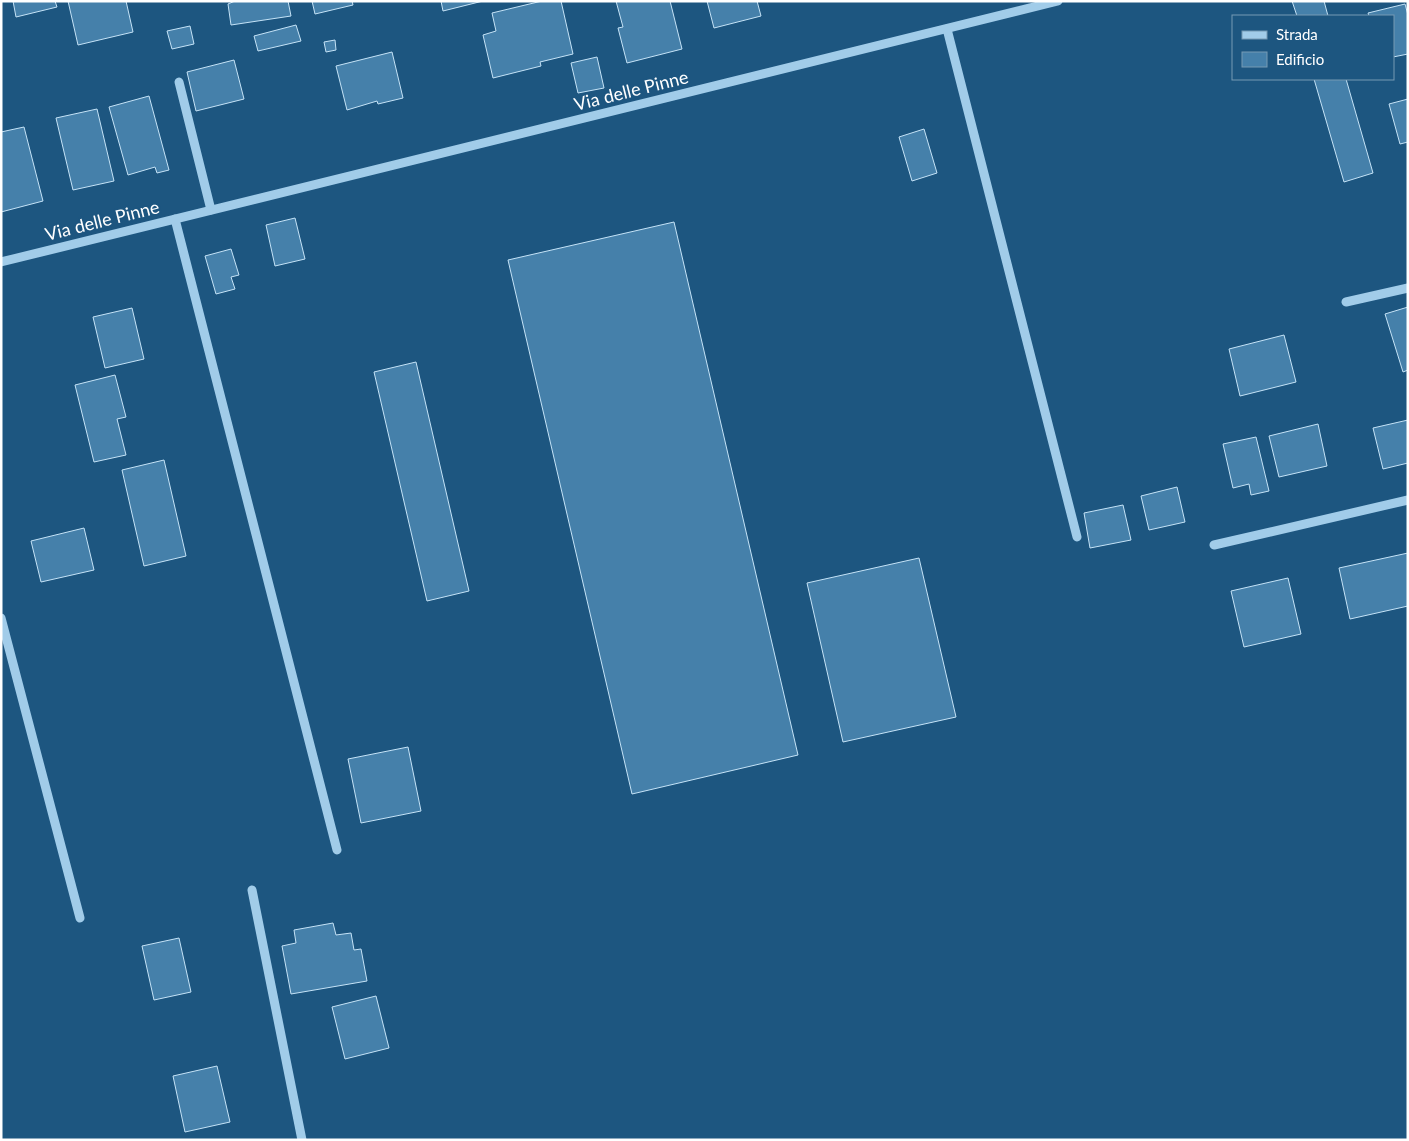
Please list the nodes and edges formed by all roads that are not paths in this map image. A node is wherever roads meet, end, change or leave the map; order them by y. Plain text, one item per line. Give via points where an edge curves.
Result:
1 (1058, 1) edge
2 (947, 29) junction
3 (179, 82) dead end
4 (211, 210) junction
5 (175, 219) junction
6 (1, 262) edge
7 (1408, 288) edge
8 (1346, 302) dead end
9 (1408, 500) edge
10 (1078, 537) dead end
11 (1214, 546) dead end
12 (1, 618) edge
13 (337, 850) dead end
14 (252, 890) dead end
15 (80, 918) dead end
16 (302, 1140) edge

1 - 2 street, Via delle Pinne
2 - 4 street, Via delle Pinne
2 - 10 street
3 - 4 street
4 - 5 street, Via delle Pinne
5 - 6 street, Via delle Pinne
5 - 13 street
7 - 8 street
9 - 11 street
12 - 15 street
14 - 16 street

